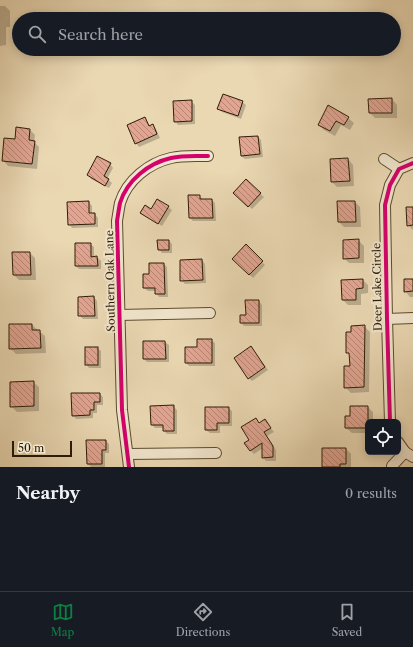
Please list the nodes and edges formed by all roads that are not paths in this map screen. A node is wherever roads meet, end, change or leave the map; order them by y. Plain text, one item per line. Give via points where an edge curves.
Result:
1 (208, 156) dead end
2 (384, 159) dead end
3 (413, 163) edge
4 (399, 169) junction
5 (210, 313) dead end
6 (119, 315) junction
7 (413, 318) edge
8 (387, 319) junction
9 (390, 419) edge
10 (401, 445) edge
11 (216, 453) dead end
12 (128, 454) junction
13 (409, 454) edge
14 (392, 466) dead end
15 (129, 467) edge

1 - 6 street, Southern Oak Lane via 171,158 155,163 129,185 121,202 117,221
2 - 4 street
3 - 4 street
4 - 8 street, Deer Lake Circle via 390,185 385,205
5 - 6 street
6 - 12 street, Southern Oak Lane via 122,410
7 - 8 street
8 - 9 street, Deer Lake Circle
10 - 13 street
11 - 12 street
12 - 15 street, Southern Oak Lane
13 - 14 street

